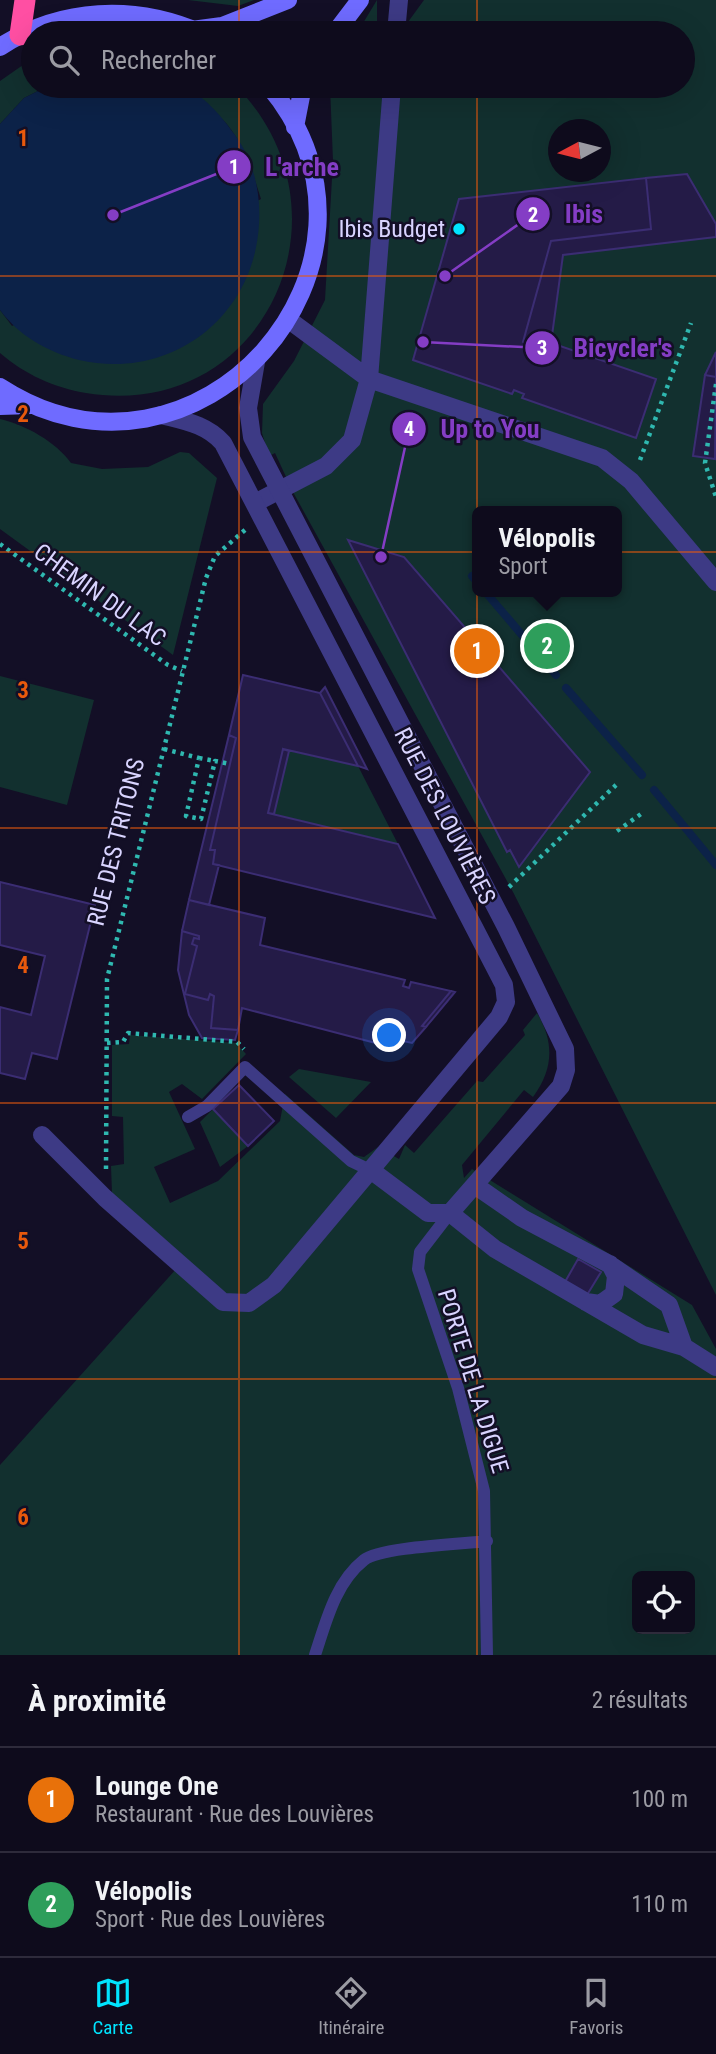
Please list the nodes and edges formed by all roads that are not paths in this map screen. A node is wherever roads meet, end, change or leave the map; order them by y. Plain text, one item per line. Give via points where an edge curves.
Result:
1 (25, 0) edge
2 (288, 0) edge
3 (360, 0) edge
4 (399, 0) edge
5 (22, 21) edge
6 (58, 21) edge
7 (167, 21) edge
8 (235, 21) edge
9 (344, 21) edge
10 (397, 21) edge
11 (21, 28) edge
12 (20, 35) joint
13 (0, 47) edge
14 (276, 98) edge
15 (301, 98) edge
16 (391, 98) edge
17 (295, 127) junction
18 (289, 320) junction
19 (256, 362) junction
20 (369, 379) junction
21 (0, 387) edge
22 (32, 405) junction
23 (0, 407) edge
24 (161, 415) junction
25 (279, 491) junction
26 (255, 503) junction
27 (716, 582) edge
28 (188, 1117) dead end
29 (42, 1135) dead end
30 (372, 1171) junction
31 (476, 1186) junction
32 (450, 1213) junction
33 (610, 1264) junction
34 (586, 1302) junction
35 (684, 1346) junction
36 (716, 1367) edge
37 (487, 1541) junction
38 (315, 1655) edge
39 (487, 1655) edge

1 - 5 highway
2 - 8 main road
3 - 9 main road
4 - 10 street
6 - 7 main road via 109,13
11 - 12 highway
12 - 13 main road
14 - 17 main road
15 - 17 main road
16 - 20 street
17 - 18 main road via 308,159 317,216 309,273
18 - 19 main road
18 - 20 street
19 - 24 main road via 211,396
19 - 25 street, RUE DES LOUVIÈRES via 249,425
20 - 25 street via 352,440 326,466
20 - 27 street via 602,458 631,481
21 - 22 main road
22 - 23 main road
22 - 24 main road via 99,421
24 - 26 street, RUE DES LOUVIÈRES via 194,423 216,435
25 - 26 street
25 - 31 street, RUE DES LOUVIÈRES via 565,1049 561,1086
26 - 30 street, RUE DES LOUVIÈRES via 505,985 506,1002 499,1017
28 - 30 lane via 207,1106 245,1067 351,1161
29 - 30 street via 223,1303 249,1303 274,1285
30 - 32 street via 428,1213
31 - 32 street, RUE DES LOUVIÈRES
31 - 33 street via 522,1218
32 - 34 street via 504,1254
32 - 37 lane, PORTE DE LA DIGUE via 420,1252 418,1269 461,1401 484,1491
33 - 34 street via 616,1276 614,1294 600,1304
33 - 35 street via 669,1305
34 - 35 street via 643,1335
35 - 36 street
37 - 38 lane via 365,1559 333,1599
37 - 39 lane, PORTE DE LA DIGUE

